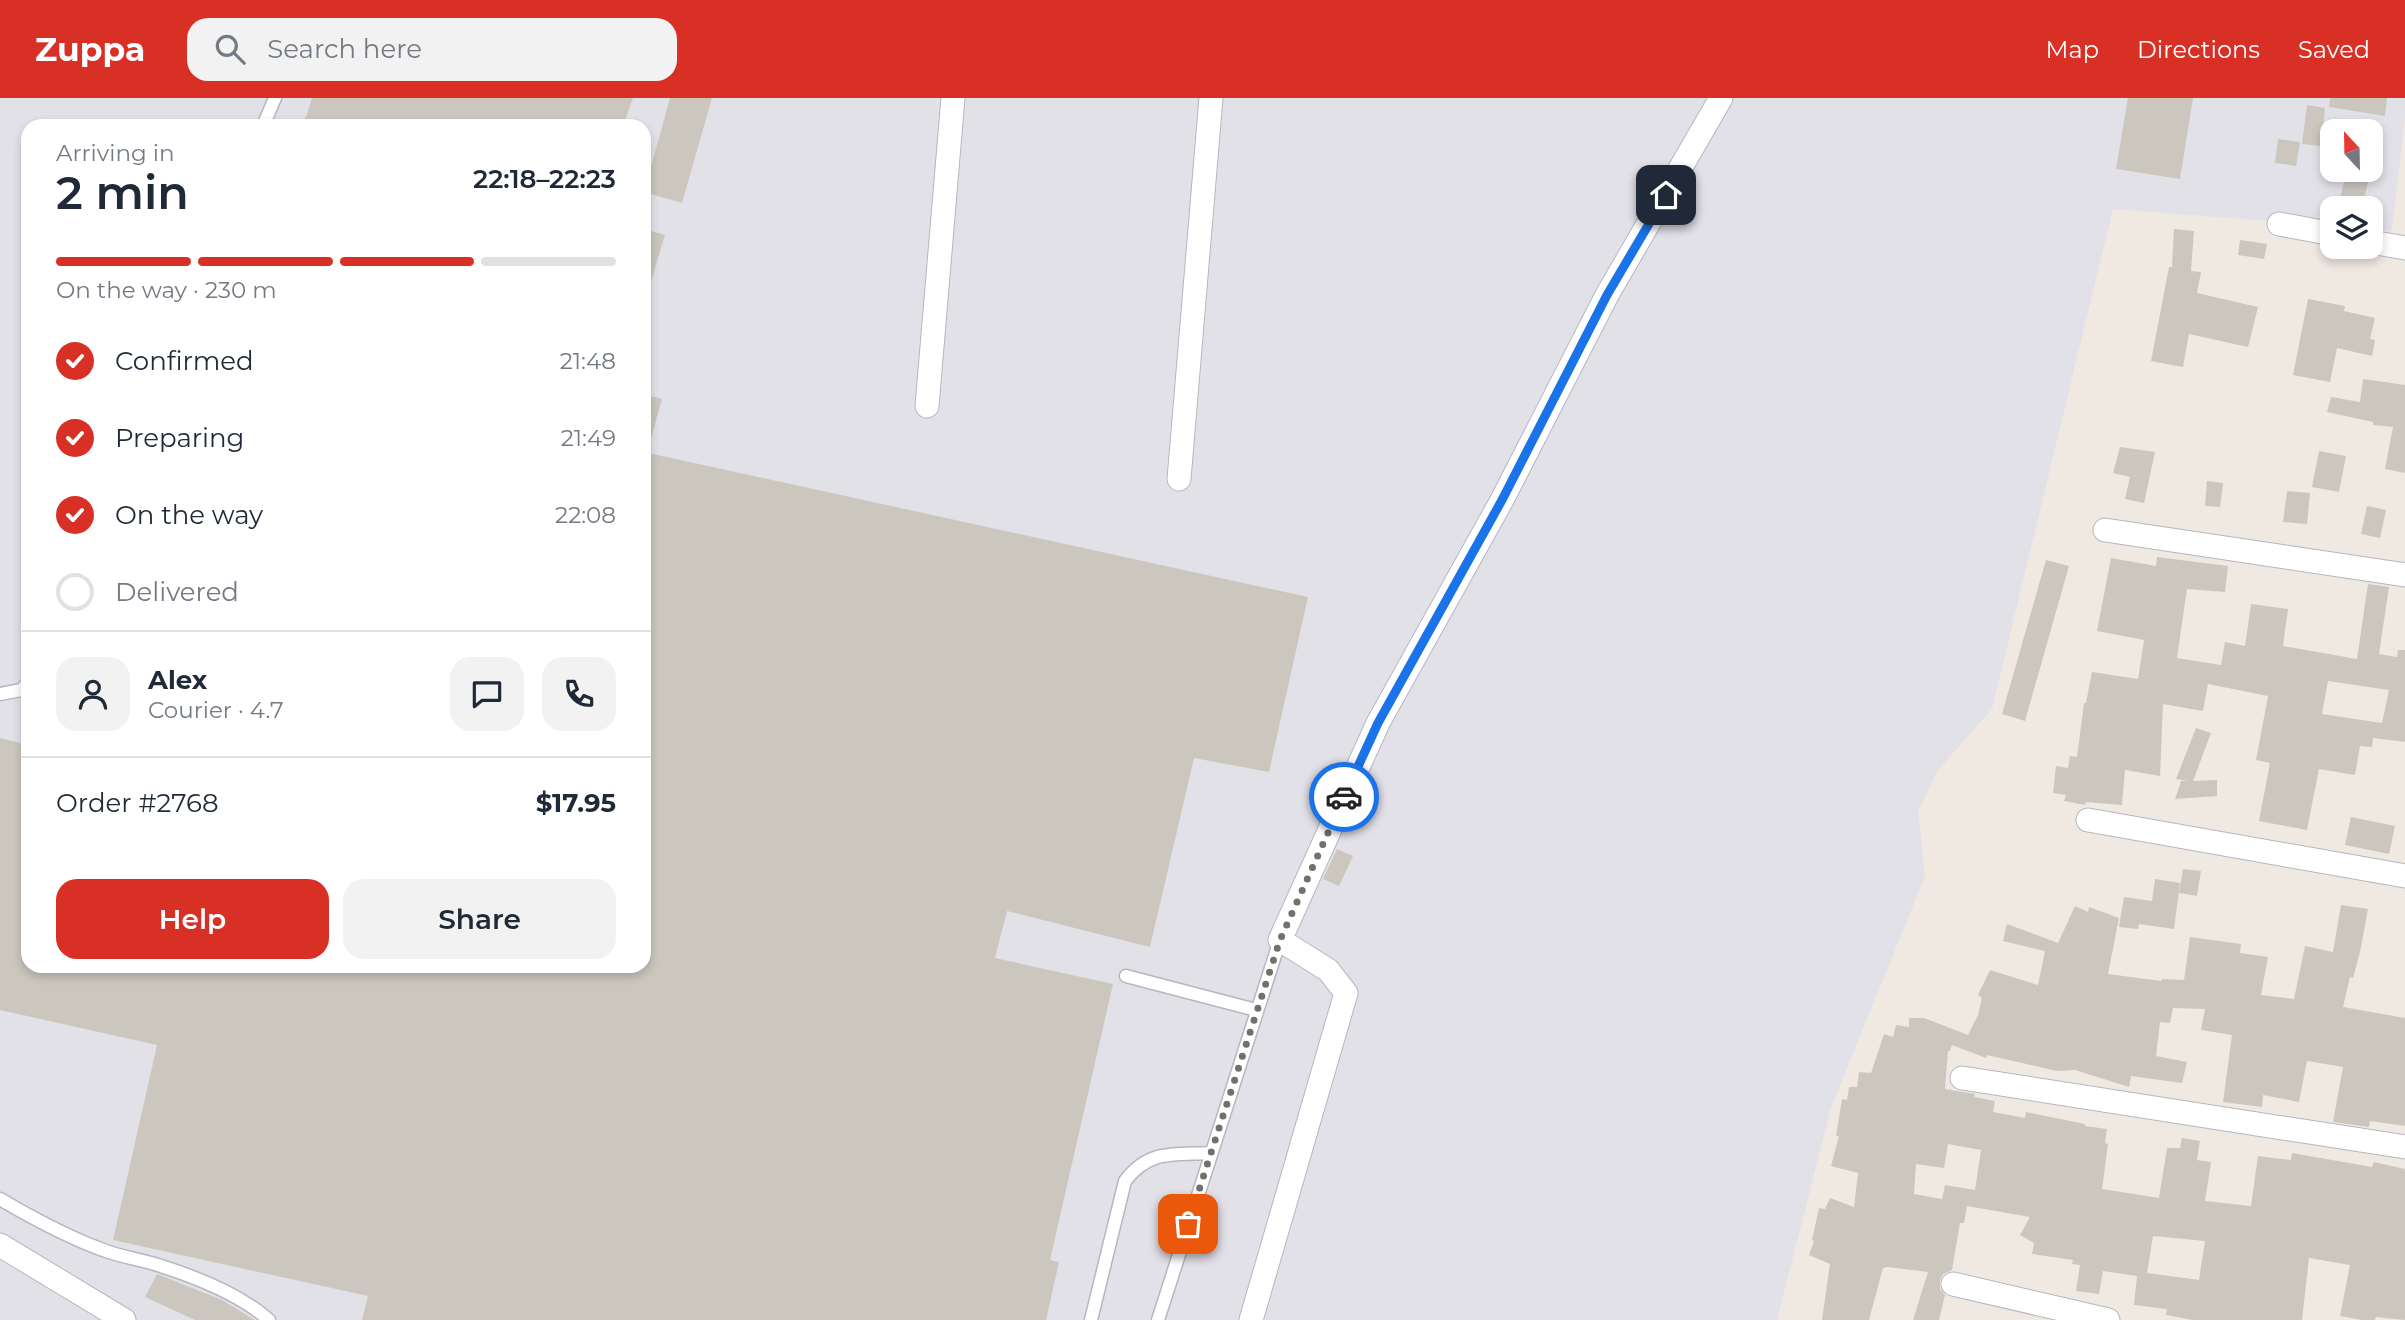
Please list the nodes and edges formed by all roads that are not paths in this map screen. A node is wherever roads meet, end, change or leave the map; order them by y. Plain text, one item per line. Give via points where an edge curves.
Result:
1 (275, 98) edge
2 (953, 98) edge
3 (1211, 98) edge
4 (1721, 98) edge
5 (266, 119) edge
6 (2279, 224) dead end
7 (2320, 232) edge
8 (2383, 244) edge
9 (2405, 248) edge
10 (927, 406) dead end
11 (1179, 479) dead end
12 (2105, 530) dead end
13 (2405, 575) edge
14 (21, 690) edge
15 (0, 694) edge
16 (2088, 820) dead end
17 (2405, 876) edge
18 (1280, 940) junction
19 (1126, 976) dead end
20 (1256, 1010) junction
21 (1962, 1078) dead end
22 (2405, 1147) edge
23 (1211, 1153) junction
24 (0, 1199) edge
25 (0, 1245) edge
26 (1953, 1284) dead end
27 (124, 1320) edge
28 (269, 1320) edge
29 (1091, 1320) edge
30 (1158, 1320) edge
31 (1251, 1320) edge
32 (2108, 1320) edge

1 - 5 lane
2 - 10 street
3 - 11 street
4 - 18 street via 1607,295 1502,500 1378,723
6 - 7 street
8 - 9 street
12 - 13 street
14 - 15 lane
16 - 17 street
18 - 20 lane
18 - 31 street via 1328,970 1346,993
19 - 20 lane
20 - 23 lane
21 - 22 street
23 - 29 lane via 1151,1157 1136,1166 1125,1181
23 - 30 lane
24 - 28 lane via 34,1220 107,1251 164,1267 224,1292 255,1307
25 - 27 street
26 - 32 street

